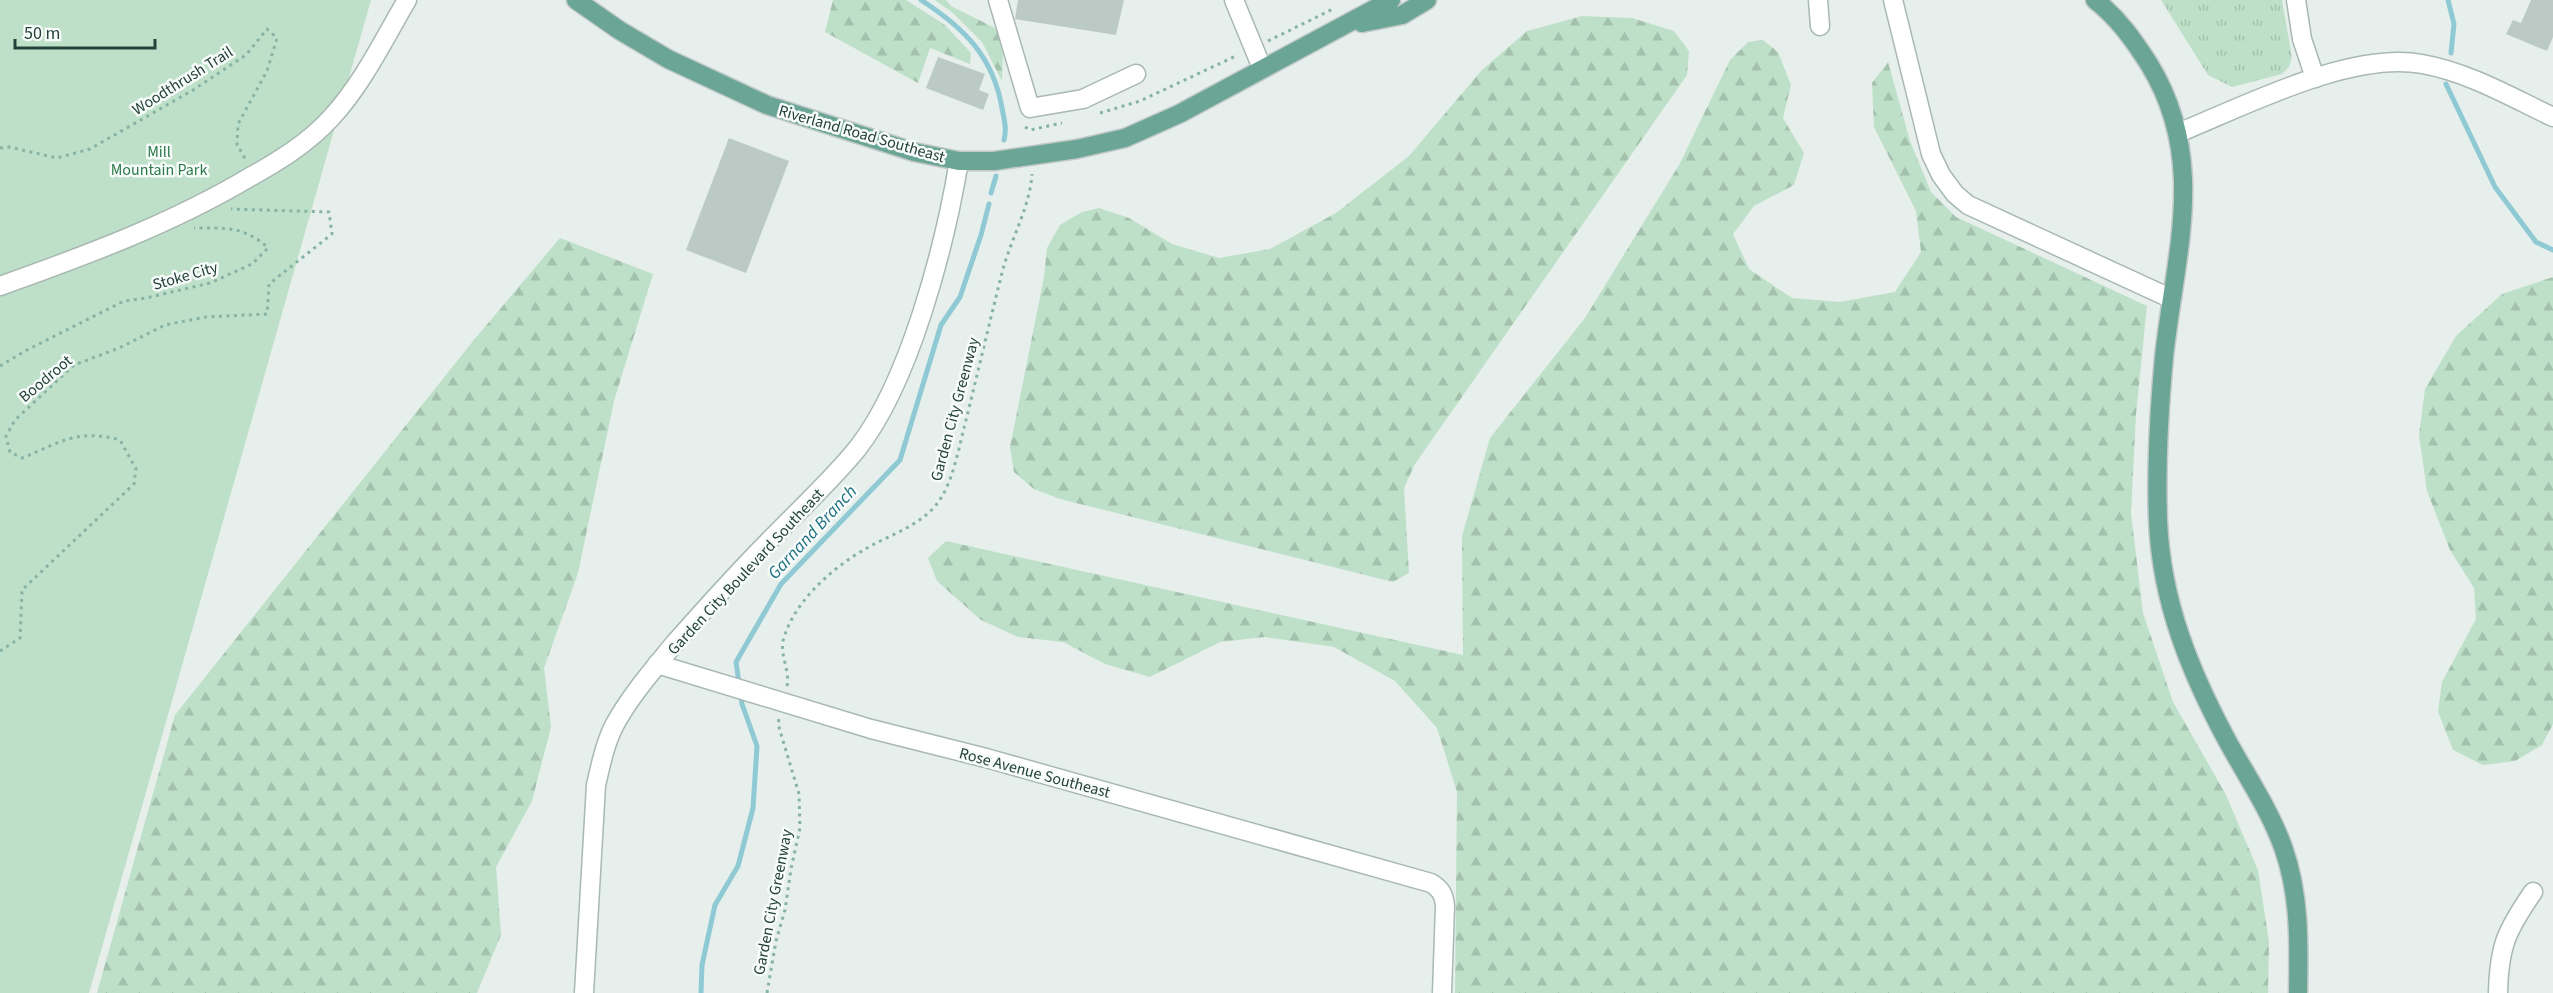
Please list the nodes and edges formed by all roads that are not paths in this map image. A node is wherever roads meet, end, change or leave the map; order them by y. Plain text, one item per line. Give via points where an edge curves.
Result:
1 (407, 0) edge
2 (576, 0) edge
3 (998, 0) edge
4 (1234, 0) edge
5 (1391, 0) edge
6 (1427, 0) edge
7 (1818, 0) edge
8 (1893, 0) edge
9 (2095, 0) edge
10 (2296, 0) edge
11 (1820, 26) dead end
12 (1343, 27) junction
13 (1262, 68) junction
14 (1136, 74) dead end
15 (2315, 78) junction
16 (2553, 117) edge
17 (2178, 133) junction
18 (959, 161) junction
19 (0, 285) edge
20 (2172, 299) junction
21 (657, 664) junction
22 (2533, 892) dead end
23 (584, 993) edge
24 (1442, 993) edge
25 (2298, 993) edge
26 (2498, 993) edge

1 - 19 street via 363,77 330,119 279,161 160,225
2 - 18 main road, Riverland Road Southeast via 668,59 767,105 914,152
3 - 14 street via 1030,108 1083,99
4 - 13 street
5 - 12 main road, Riverland Road Southeast
6 - 12 main road via 1402,15
7 - 11 street
8 - 20 street via 1931,154 1954,194 1968,205
9 - 17 main road via 2112,13 2141,51 2160,85
10 - 15 street via 2302,39
12 - 13 main road, Riverland Road Southeast
13 - 18 main road, Riverland Road Southeast via 1179,114 1125,138 1032,157
15 - 16 street via 2375,63 2421,64 2485,85
15 - 17 street
17 - 20 main road via 2184,167 2184,205
18 - 21 street, Garden City Boulevard Southeast via 928,291 900,375 872,427 831,479 711,601
20 - 25 main road via 2158,438 2158,522 2163,568 2172,613 2198,684 2283,847 2298,913
21 - 23 street, Garden City Boulevard Southeast via 614,726 596,785
21 - 24 street, Rose Avenue Southeast via 871,729 986,758 1439,888 1444,895
22 - 26 street via 2509,926 2498,964

